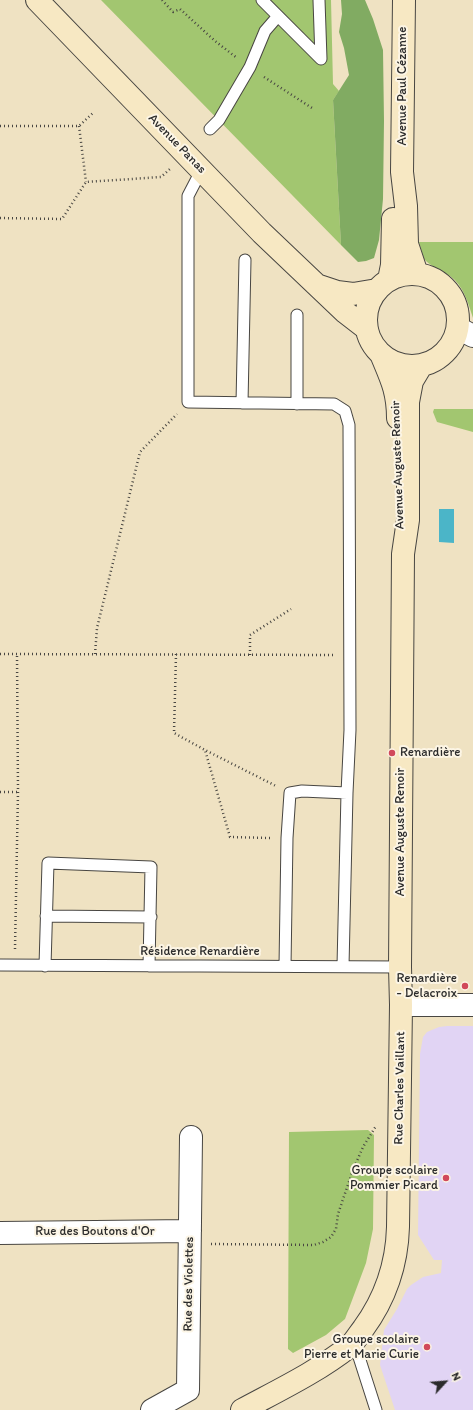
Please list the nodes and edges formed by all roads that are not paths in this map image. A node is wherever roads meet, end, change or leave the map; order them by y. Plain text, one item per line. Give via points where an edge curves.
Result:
1 (37, 0) edge
2 (262, 0) edge
3 (319, 0) edge
4 (404, 0) edge
5 (278, 16) junction
6 (210, 129) dead end
7 (202, 169) junction
8 (402, 172) junction
9 (245, 260) dead end
10 (416, 274) junction
11 (383, 285) junction
12 (318, 286) junction
13 (297, 315) dead end
14 (367, 329) junction
15 (466, 332) edge
16 (380, 354) junction
17 (421, 366) junction
18 (242, 403) junction
19 (297, 404) junction
20 (403, 554) junction
21 (347, 793) junction
22 (46, 916) junction
23 (151, 917) junction
24 (0, 965) edge
25 (45, 966) junction
26 (149, 966) junction
27 (285, 966) junction
28 (343, 966) junction
29 (400, 966) junction
30 (401, 1005) junction
31 (473, 1006) edge
32 (191, 1137) dead end
33 (0, 1233) edge
34 (190, 1242) junction
35 (351, 1345) junction
36 (152, 1410) edge
37 (242, 1410) edge
38 (376, 1410) edge

1 - 7 main road, Avenue Panas
2 - 5 lane
3 - 5 lane via 321,59
4 - 8 main road, Avenue Paul Cézanne
5 - 6 lane via 265,31 250,67 219,120
7 - 12 main road, Avenue Panas via 262,233
7 - 18 lane via 188,196 188,402
8 - 10 main road, Avenue Paul Cézanne via 407,244
8 - 11 main road, Avenue Paul Cézanne via 394,203 392,265
9 - 18 lane
10 - 11 main road via 404,275
10 - 15 main road via 440,283 451,295
11 - 12 main road, Avenue Panas via 353,294
11 - 14 main road via 370,302 366,317
12 - 14 main road, Avenue Panas
13 - 19 lane
14 - 16 main road
15 - 17 main road via 433,362
16 - 17 main road via 394,363
16 - 20 main road, Avenue Auguste Renoir via 394,385 398,402 397,520
17 - 20 main road, Avenue Auguste Renoir via 412,381 408,402 408,520
18 - 19 lane
19 - 21 lane via 334,404 345,411 349,425 351,655
20 - 29 main road, Avenue Auguste Renoir
21 - 27 lane via 290,793
21 - 28 lane
22 - 23 lane
22 - 23 lane via 48,863 152,867
22 - 25 lane
23 - 26 lane
24 - 25 lane, Résidence Renardière
25 - 26 lane, Résidence Renardière
26 - 27 lane, Résidence Renardière
27 - 28 lane, Résidence Renardière
28 - 29 lane, Résidence Renardière
29 - 30 main road, Avenue Auguste Renoir
30 - 31 street
30 - 35 main road, Rue Charles Vaillant via 398,1240 381,1299
32 - 34 street, Rue des Violettes
33 - 34 street, Rue des Boutons d'Or
34 - 36 street, Rue des Violettes via 188,1390
35 - 37 main road, Rue Charles Vaillant via 320,1367
35 - 38 lane via 359,1357

